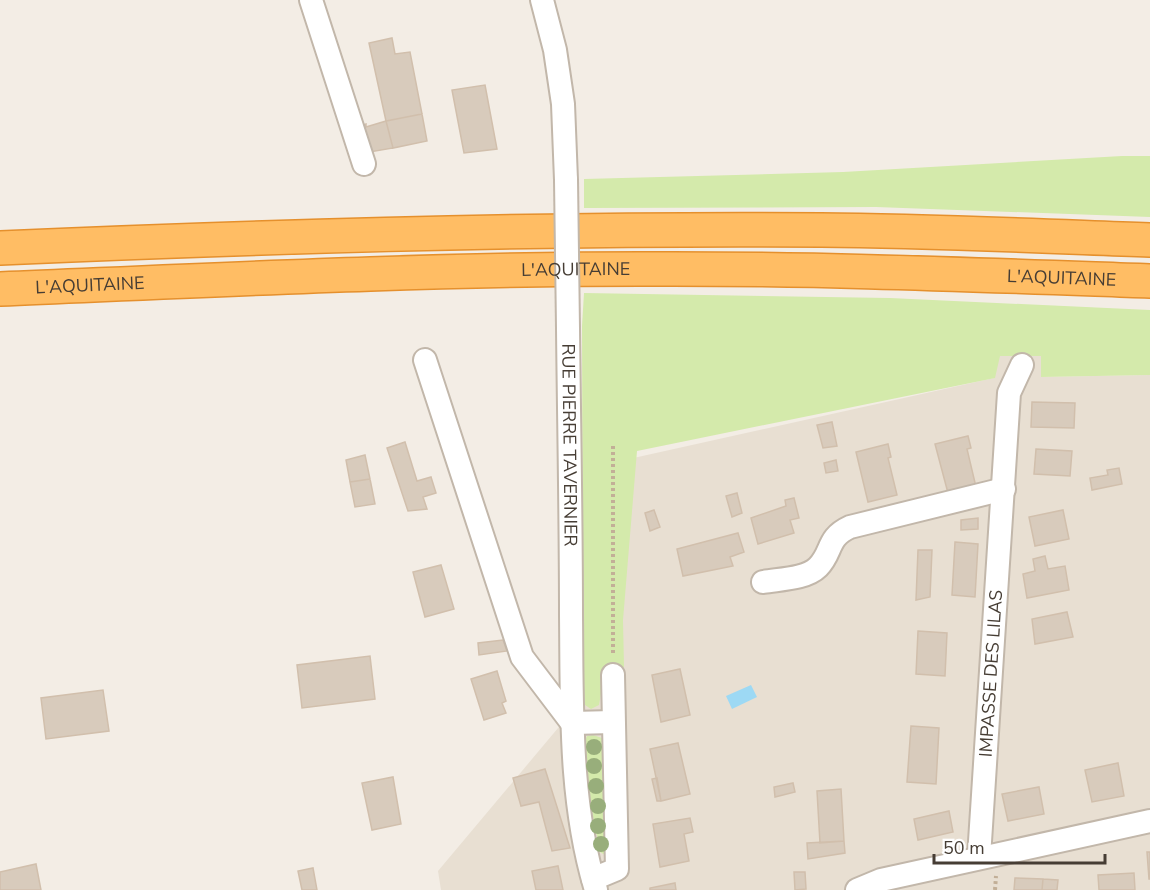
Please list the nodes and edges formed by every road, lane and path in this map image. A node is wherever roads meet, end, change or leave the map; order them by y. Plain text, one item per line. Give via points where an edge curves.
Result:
1 (311, 0) edge
2 (542, 0) edge
3 (364, 165) dead end
4 (1150, 240) edge
5 (0, 248) edge
6 (1150, 281) edge
7 (0, 289) edge
8 (425, 360) dead end
9 (1022, 365) dead end
10 (613, 446) dead end
11 (1004, 489) junction
12 (763, 582) dead end
13 (613, 675) joint
14 (613, 722) junction
15 (572, 723) junction
16 (1150, 821) edge
17 (980, 857) junction
18 (594, 884) edge
19 (857, 890) edge

1 - 3 street
2 - 15 street, RUE PIERRE TAVERNIER, bridge via 563,104
4 - 5 highway via 822,230 641,231 333,236
6 - 7 highway, L'AQUITAINE via 823,270 641,269
8 - 15 street via 522,657
9 - 11 street, IMPASSE DES LILAS via 1009,393
10 - 13 path
11 - 12 street via 849,527 833,538 825,558 809,573
11 - 17 street, IMPASSE DES LILAS
13 - 14 street
14 - 15 street
14 - 18 street via 617,869
15 - 18 street, RUE PIERRE TAVERNIER via 578,799
16 - 17 street
17 - 19 street via 881,880

